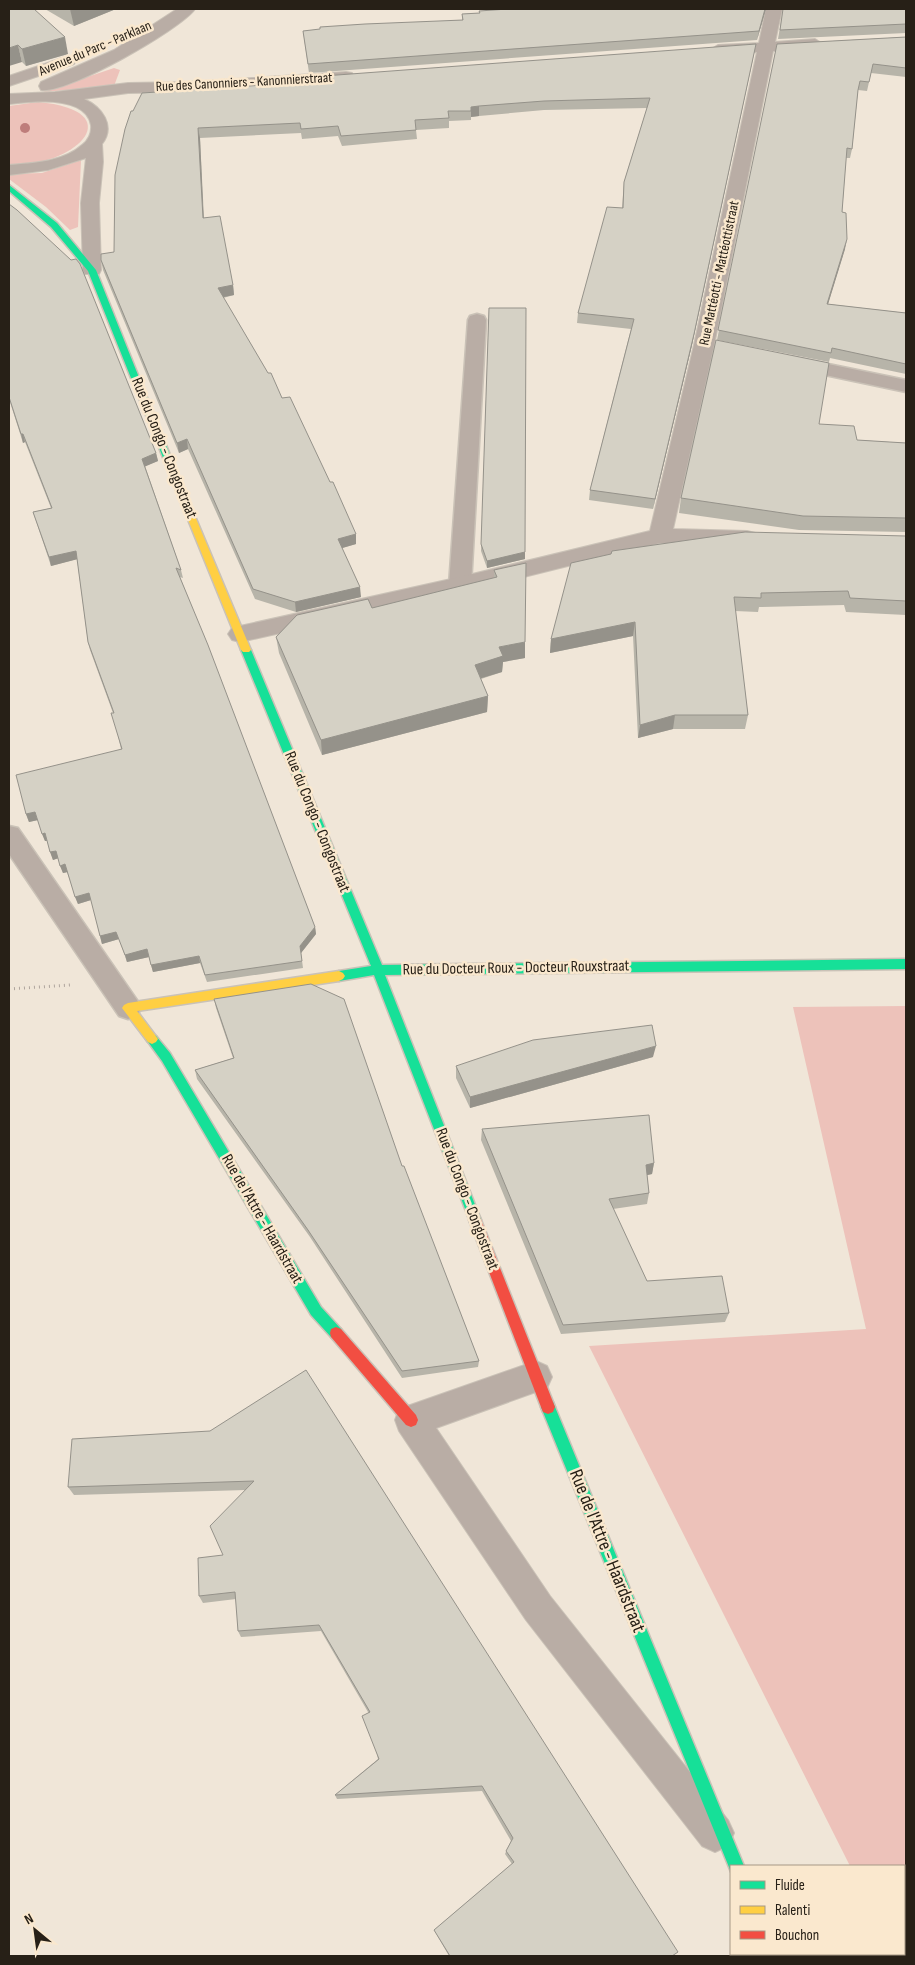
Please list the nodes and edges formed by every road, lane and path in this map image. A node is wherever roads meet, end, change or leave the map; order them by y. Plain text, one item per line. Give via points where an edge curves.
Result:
1 (774, 9) edge
2 (184, 12) edge
3 (163, 28) junction
4 (827, 43) edge
5 (767, 46) junction
6 (697, 52) edge
7 (137, 68) junction
8 (363, 76) edge
9 (9, 81) edge
10 (188, 87) junction
11 (120, 89) junction
12 (56, 97) junction
13 (16, 98) edge
14 (105, 123) junction
15 (9, 170) edge
16 (9, 187) edge
17 (92, 270) junction
18 (477, 320) dead end
19 (776, 359) edge
20 (906, 386) edge
21 (660, 536) junction
22 (768, 538) edge
23 (460, 586) junction
24 (240, 634) junction
25 (9, 835) edge
26 (906, 964) edge
27 (378, 970) junction
28 (110, 982) junction
29 (9, 989) edge
30 (128, 1008) junction
31 (536, 1377) junction
32 (411, 1420) junction
33 (731, 1857) edge

1 - 5 street, Rue Mattéotti - Mattéottistraat
2 - 3 street, Avenue du Parc - Parklaan
2 - 9 street, Avenue du Parc - Parklaan via 72,60
3 - 7 street, Avenue du Parc - Parklaan
3 - 13 street, Avenue du Parc - Parklaan via 112,60
4 - 5 street
5 - 6 street
5 - 21 street, Rue Mattéotti - Mattéottistraat via 712,346
7 - 10 street via 162,81
7 - 11 street, Avenue du Parc - Parklaan
8 - 10 street, Rue des Canonniers - Kanonnierstraat
10 - 11 street, Rue des Canonniers - Kanonnierstraat
11 - 12 street, Rue des Canonniers - Kanonnierstraat
11 - 14 street, Avenue du Parc - Parklaan
12 - 13 street
12 - 14 street via 72,100 91,110
14 - 15 street via 79,154 57,164
14 - 17 street, Rue du Congo - Congostraat via 96,153 90,193
16 - 17 street, Rue du Congo - Congostraat via 48,217
17 - 24 street, Rue du Congo - Congostraat
18 - 23 lane
19 - 20 lane
21 - 22 street
21 - 23 street
23 - 24 street
24 - 27 street, Rue du Congo - Congostraat
25 - 28 lane
26 - 27 street, Rue du Docteur Roux - Docteur Rouxstraat
27 - 30 street, Rue du Docteur Roux - Docteur Rouxstraat
27 - 31 street, Rue du Congo - Congostraat
28 - 29 path
28 - 30 lane
30 - 32 street, Rue de l'Attre - Haardstraat via 166,1056 316,1311
31 - 32 street
31 - 33 street, Rue de l'Attre - Haardstraat
32 - 33 street, Rue de l'Attre - Haardstraat via 538,1608

